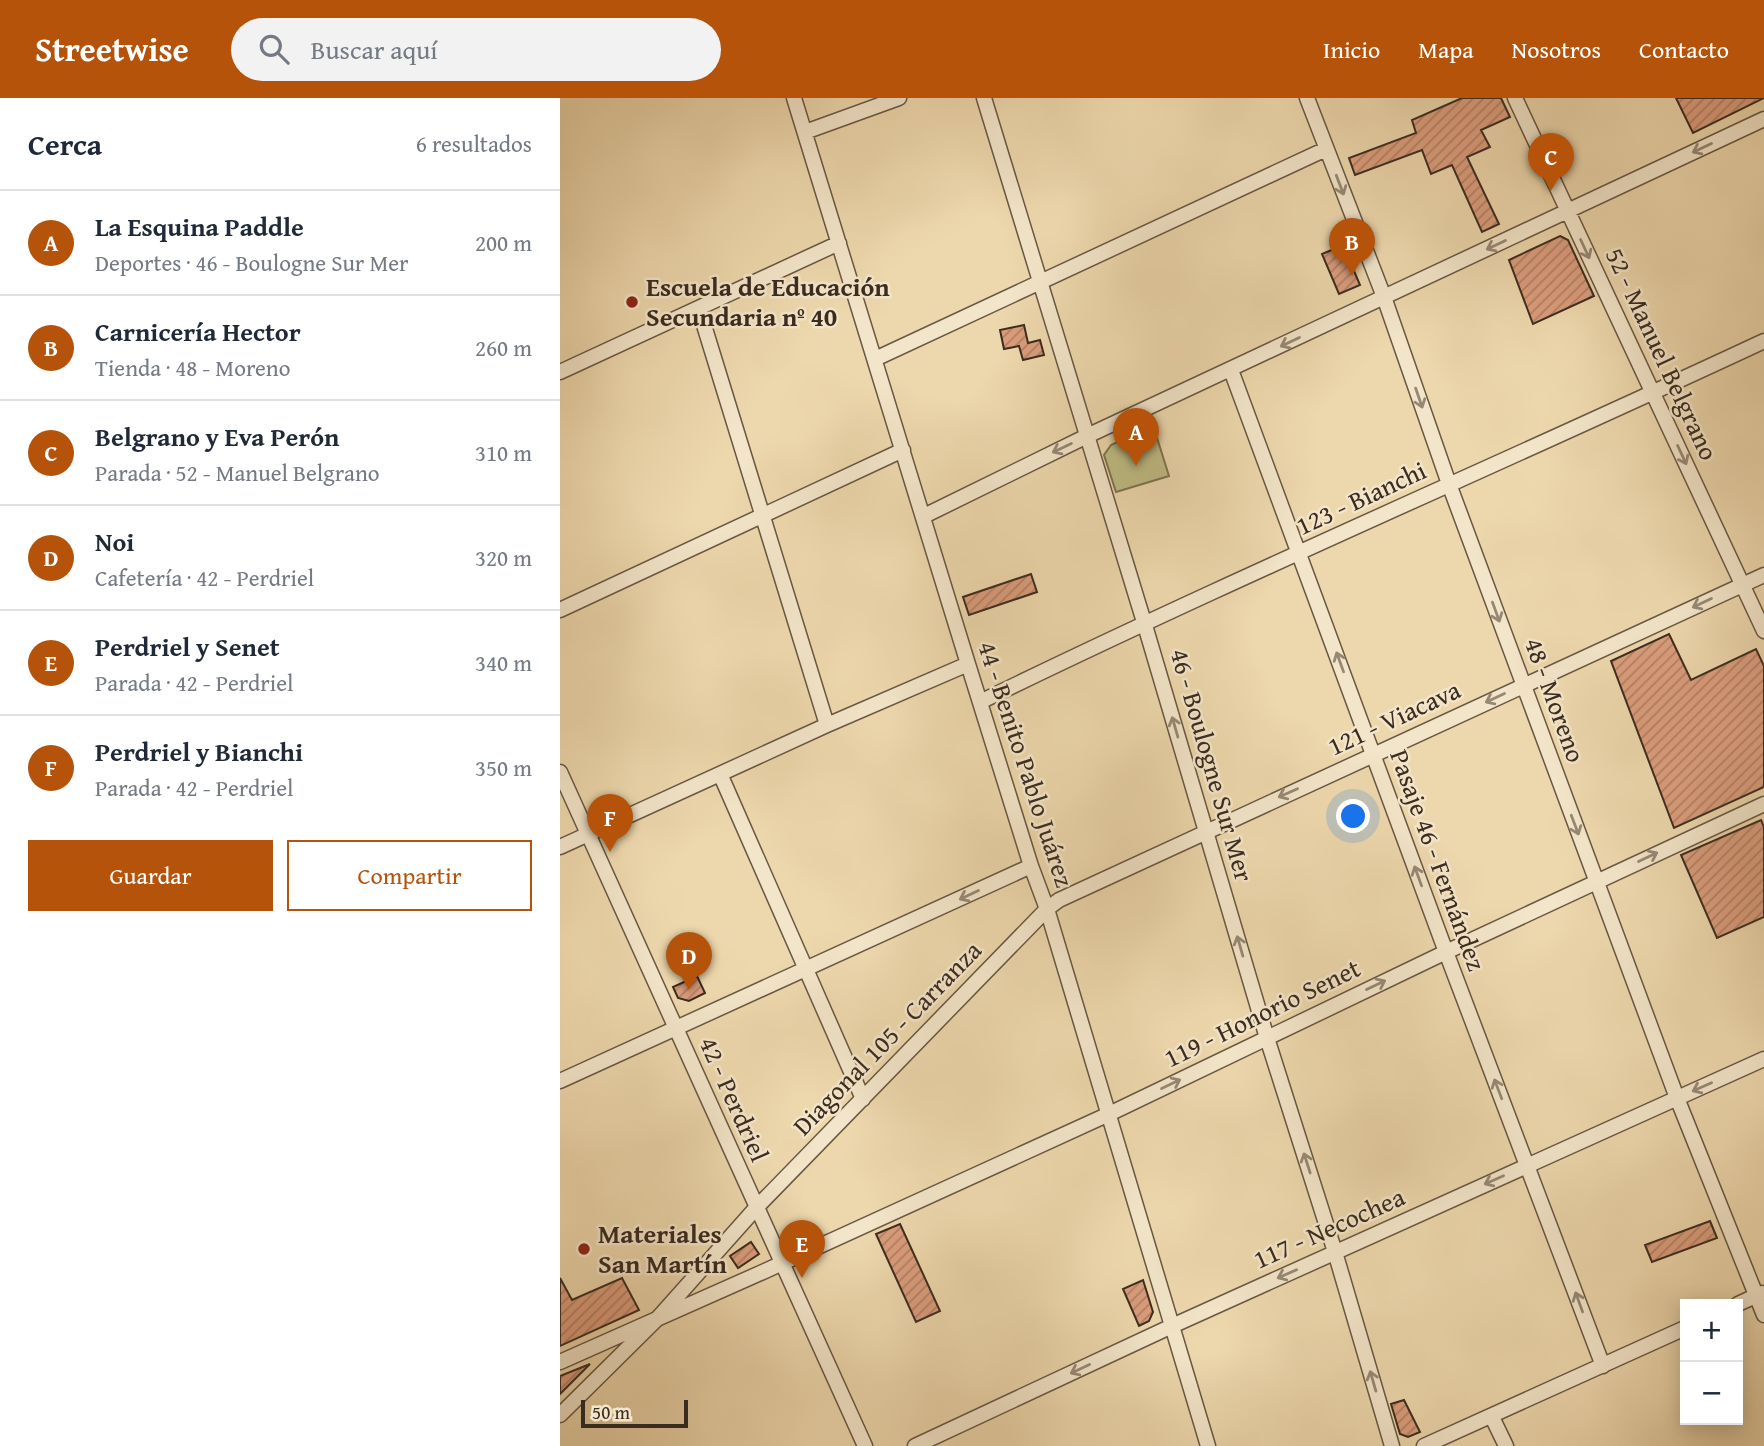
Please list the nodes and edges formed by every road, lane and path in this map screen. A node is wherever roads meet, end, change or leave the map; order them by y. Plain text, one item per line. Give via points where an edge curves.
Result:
1 (794, 98) edge
2 (900, 98) edge
3 (984, 98) edge
4 (1307, 98) edge
5 (1515, 98) edge
6 (1764, 119) edge
7 (804, 132) junction
8 (1326, 149) junction
9 (1568, 212) junction
10 (839, 243) junction
11 (1041, 282) junction
12 (1384, 297) junction
13 (699, 309) junction
14 (1764, 341) edge
15 (875, 359) junction
16 (1231, 370) junction
17 (560, 372) edge
18 (1653, 393) junction
19 (1087, 436) junction
20 (903, 450) junction
21 (1449, 484) junction
22 (924, 516) junction
23 (762, 517) junction
24 (1300, 553) junction
25 (1764, 575) edge
26 (1742, 584) junction
27 (560, 610) edge
28 (1144, 622) junction
29 (1764, 631) edge
30 (968, 664) junction
31 (1523, 686) junction
32 (979, 702) junction
33 (827, 725) junction
34 (1373, 755) junction
35 (560, 772) edge
36 (721, 776) junction
37 (1764, 804) edge
38 (1206, 830) junction
39 (588, 835) junction
40 (560, 848) edge
41 (1031, 866) junction
42 (1596, 881) junction
43 (1047, 909) junction
44 (1446, 952) junction
45 (805, 970) junction
46 (675, 1029) junction
47 (1267, 1038) junction
48 (1764, 1059) edge
49 (560, 1081) edge
50 (1677, 1098) junction
51 (863, 1099) junction
52 (1110, 1114) junction
53 (1528, 1165) junction
54 (756, 1208) junction
55 (1335, 1252) junction
56 (781, 1263) junction
57 (1760, 1294) edge
58 (1743, 1302) edge
59 (1764, 1315) edge
60 (658, 1318) junction
61 (1172, 1326) junction
62 (1680, 1330) edge
63 (560, 1362) edge
64 (1603, 1366) junction
65 (560, 1415) edge
66 (1492, 1417) junction
67 (865, 1446) edge
68 (915, 1446) edge
69 (1208, 1446) edge
70 (1392, 1446) edge
71 (1424, 1446) edge
72 (1506, 1446) edge

1 - 7 street, 44 - Benito Pablo Juárez
2 - 7 street
3 - 11 street, 46 - Boulogne Sur Mer
4 - 8 street, 48 - Moreno
5 - 9 street, 52 - Manuel Belgrano
6 -> 9 street
7 - 10 street, 44 - Benito Pablo Juárez
8 - 11 street
8 -> 12 street, 48 - Moreno
9 -> 12 street
9 -> 18 street, 52 - Manuel Belgrano
10 - 13 street
10 - 15 street, 44 - Benito Pablo Juárez
11 - 15 street
11 - 19 street, 46 - Boulogne Sur Mer
12 -> 16 street
12 -> 21 street, 48 - Moreno
13 - 17 street
13 - 23 street
14 - 18 street, 123 - Bianchi
15 - 20 street, 44 - Benito Pablo Juárez
16 - 19 street
16 - 24 street, Pasaje 46 - Fernández
18 - 21 street, 123 - Bianchi
18 -> 26 street, 52 - Manuel Belgrano
19 -> 22 street
19 - 28 street, 46 - Boulogne Sur Mer
20 - 22 street, 44 - Benito Pablo Juárez
20 - 23 street
21 - 24 street, 123 - Bianchi
21 -> 31 street, 48 - Moreno
22 - 30 street, 44 - Benito Pablo Juárez
23 - 27 street
23 - 33 street
24 - 28 street, 123 - Bianchi
34 -> 24 street, Pasaje 46 - Fernández
25 - 26 street, 121 - Viacava
26 - 29 street, 52 - Manuel Belgrano
26 -> 31 street, 121 - Viacava
28 - 32 street, 123 - Bianchi
38 -> 28 street, 46 - Boulogne Sur Mer
30 - 32 street, 44 - Benito Pablo Juárez
30 - 33 street
31 -> 34 street, 121 - Viacava
31 -> 42 street, 48 - Moreno
32 - 41 street, 44 - Benito Pablo Juárez
33 - 36 street
34 -> 38 street, 121 - Viacava
44 -> 34 street, Pasaje 46 - Fernández
35 - 39 street, 42 - Perdriel
36 - 39 street
36 - 45 street
42 -> 37 street, 119 - Honorio Senet
38 - 43 street, 121 - Viacava
47 -> 38 street, 46 - Boulogne Sur Mer
39 - 40 street
39 - 46 street, 42 - Perdriel
41 - 43 street, 44 - Benito Pablo Juárez
41 -> 45 street
42 - 44 street, 119 - Honorio Senet
42 - 50 street, 48 - Moreno
43 - 51 street, Diagonal 105 - Carranza
43 - 52 street, 44 - Benito Pablo Juárez
47 -> 44 street, 119 - Honorio Senet
53 -> 44 street, Pasaje 46 - Fernández
45 - 46 street
45 - 51 street
46 - 49 street
46 - 54 street, 42 - Perdriel
52 -> 47 street, 119 - Honorio Senet
55 -> 47 street, 46 - Boulogne Sur Mer
48 -> 50 street, 117 - Necochea
50 - 53 street, 117 - Necochea
50 - 57 street, 48 - Moreno
51 - 54 street, Diagonal 105 - Carranza
52 - 56 street, 119 - Honorio Senet
52 - 61 street, 44 - Benito Pablo Juárez
53 -> 55 street, 117 - Necochea
64 -> 53 street, Pasaje 46 - Fernández
54 - 56 street, 42 - Perdriel
54 - 60 street, Diagonal 105 - Carranza
55 -> 61 street, 117 - Necochea
70 -> 55 street, 46 - Boulogne Sur Mer
56 - 60 street, 119 - Honorio Senet
56 - 67 street, 42 - Perdriel
57 - 58 street
57 - 59 street, 48 - Moreno
60 - 63 street, 119 - Honorio Senet
60 - 65 street, Diagonal 105 - Carranza
61 -> 68 street, 117 - Necochea
61 - 69 street, 44 - Benito Pablo Juárez
62 - 64 street
64 - 66 street
66 - 71 street
66 - 72 street

